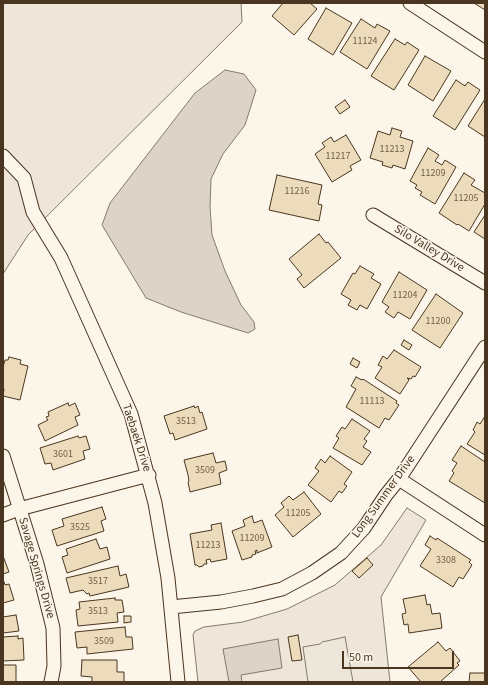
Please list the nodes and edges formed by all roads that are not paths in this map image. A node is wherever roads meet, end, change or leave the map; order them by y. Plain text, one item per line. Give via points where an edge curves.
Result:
1 (410, 3) edge
2 (485, 52) edge
3 (3, 156) edge
4 (373, 215) dead end
5 (485, 283) edge
6 (485, 347) edge
7 (3, 456) edge
8 (148, 475) junction
9 (399, 479) junction
10 (19, 508) junction
11 (3, 515) edge
12 (485, 534) edge
13 (171, 607) junction
14 (51, 682) edge
15 (178, 682) edge

1 - 2 street
3 - 8 street, Taebaek Drive via 24,178 33,212 61,258 131,414
4 - 5 street, Silo Valley Drive
6 - 9 street, Long Summer Drive
7 - 10 street, Savage Springs Drive
8 - 10 street
8 - 13 street, Taebaek Drive via 166,564
9 - 12 street
9 - 13 street, Long Summer Drive via 341,553 312,573 282,589 253,596
10 - 11 street
10 - 14 street, Savage Springs Drive via 37,564 53,628 54,666
13 - 15 street, Taebaek Drive

